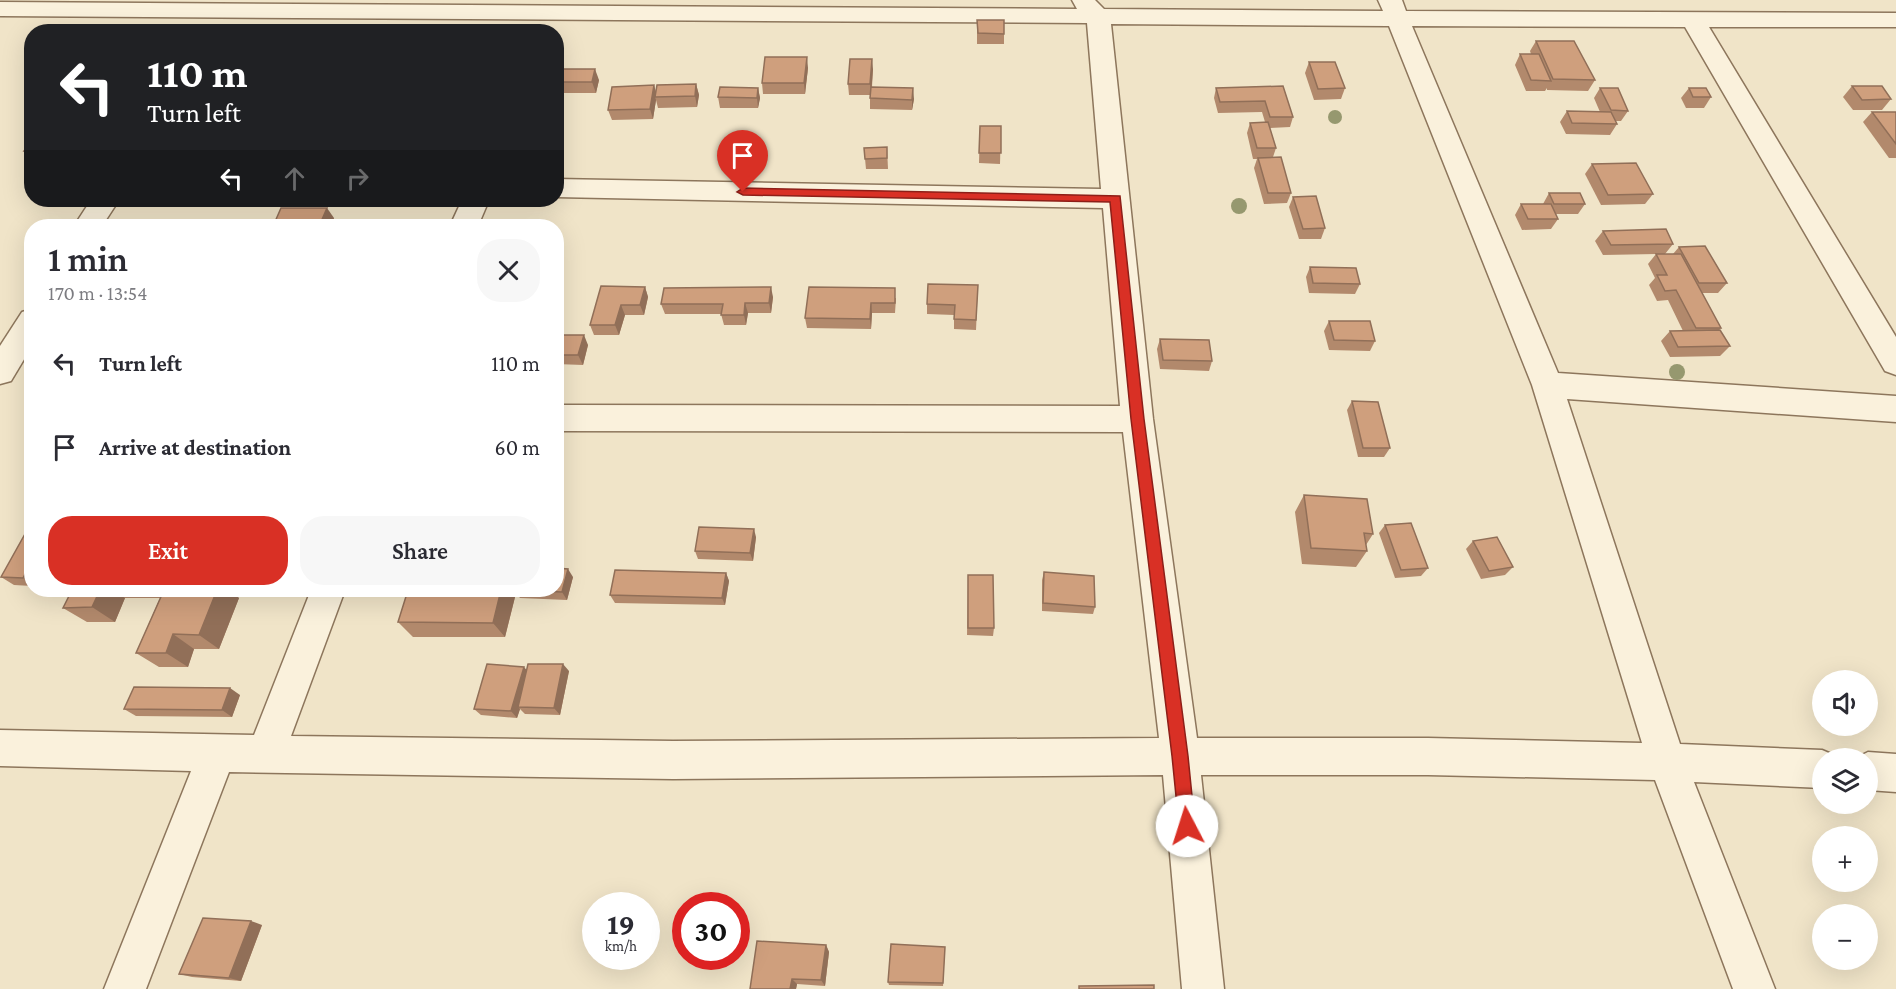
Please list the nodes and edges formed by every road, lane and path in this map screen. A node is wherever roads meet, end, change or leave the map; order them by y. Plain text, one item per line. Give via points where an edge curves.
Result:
1 (223, 5) edge
2 (1090, 8) edge
3 (0, 9) edge
4 (1394, 9) edge
5 (1693, 20) junction
6 (1896, 20) edge
7 (542, 21) edge
8 (212, 24) edge
9 (564, 188) edge
10 (1116, 199) junction
11 (24, 333) edge
12 (1896, 363) edge
13 (0, 372) edge
14 (1547, 385) junction
15 (1896, 408) edge
16 (564, 418) edge
17 (1137, 419) junction
18 (325, 597) edge
19 (0, 748) edge
20 (217, 753) junction
21 (265, 755) junction
22 (1180, 756) junction
23 (1666, 760) junction
24 (1812, 768) edge
25 (1878, 772) edge
26 (1896, 773) edge
27 (125, 989) edge
28 (1203, 989) edge
29 (1754, 989) edge

1 - 3 street
1 - 7 street
1 - 8 street
2 - 4 street
2 - 7 street
2 - 10 street
4 - 5 street
4 - 14 street
5 - 6 street
5 - 12 street
9 - 10 street
10 - 17 street
11 - 13 street
14 - 15 street
14 - 23 street
16 - 17 street
17 - 22 street
18 - 21 street
19 - 20 street
20 - 21 street
20 - 27 street
21 - 22 street via 763,760
22 - 23 street
22 - 28 street
23 - 24 street
23 - 29 street
25 - 26 street

